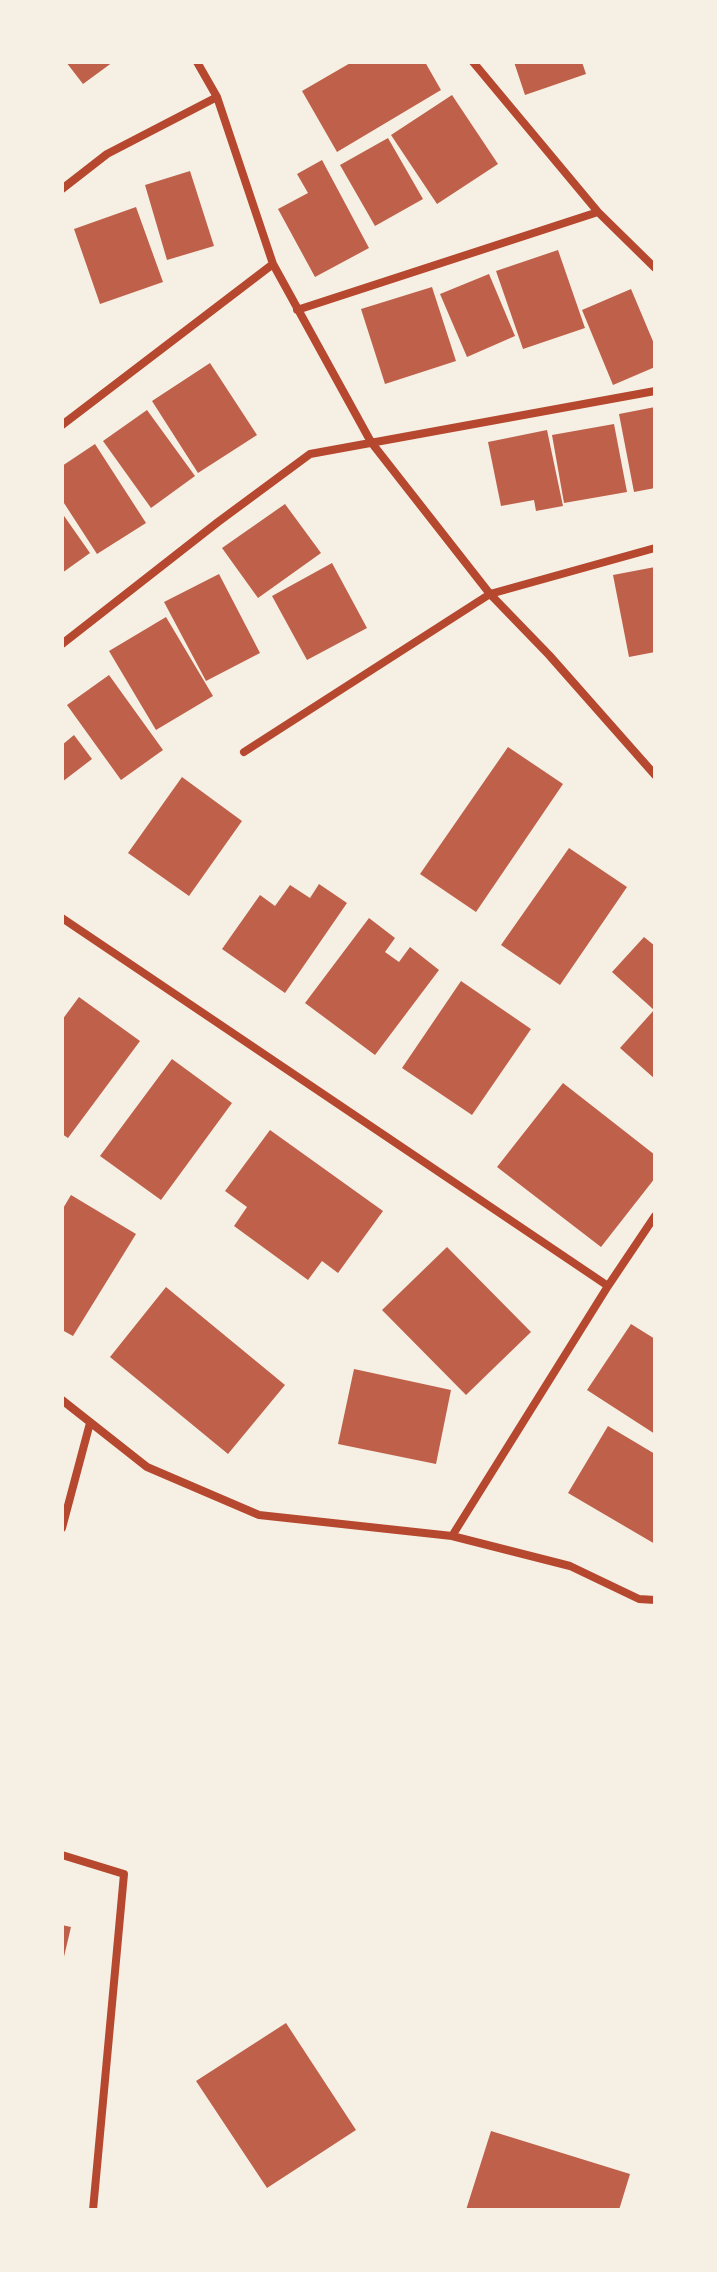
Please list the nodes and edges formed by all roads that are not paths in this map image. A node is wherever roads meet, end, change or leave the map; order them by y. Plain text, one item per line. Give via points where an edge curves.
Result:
1 (197, 62) edge
2 (473, 62) edge
3 (217, 97) junction
4 (62, 189) edge
5 (598, 212) junction
6 (273, 264) junction
7 (655, 268) edge
8 (297, 310) junction
9 (655, 391) edge
10 (62, 425) edge
11 (371, 442) junction
12 (655, 548) edge
13 (490, 594) junction
14 (62, 644) edge
15 (244, 752) dead end
16 (655, 775) edge
17 (62, 918) edge
18 (655, 1216) edge
19 (608, 1286) junction
20 (62, 1400) edge
21 (90, 1423) junction
22 (62, 1528) edge
23 (452, 1536) junction
24 (655, 1600) edge
25 (62, 1855) edge
26 (93, 2210) edge

1 - 3 street
2 - 5 street
3 - 4 street via 107,154
3 - 6 street
5 - 7 street
5 - 8 street
6 - 8 street
6 - 10 street
8 - 11 street
9 - 11 street
11 - 13 street
11 - 14 street via 310,454
12 - 13 street
13 - 15 street
13 - 16 street
17 - 19 street
18 - 19 street
19 - 23 street
20 - 21 street
21 - 22 street
21 - 23 street via 147,1467 259,1515
23 - 24 street via 570,1566 639,1599
25 - 26 street via 124,1874

